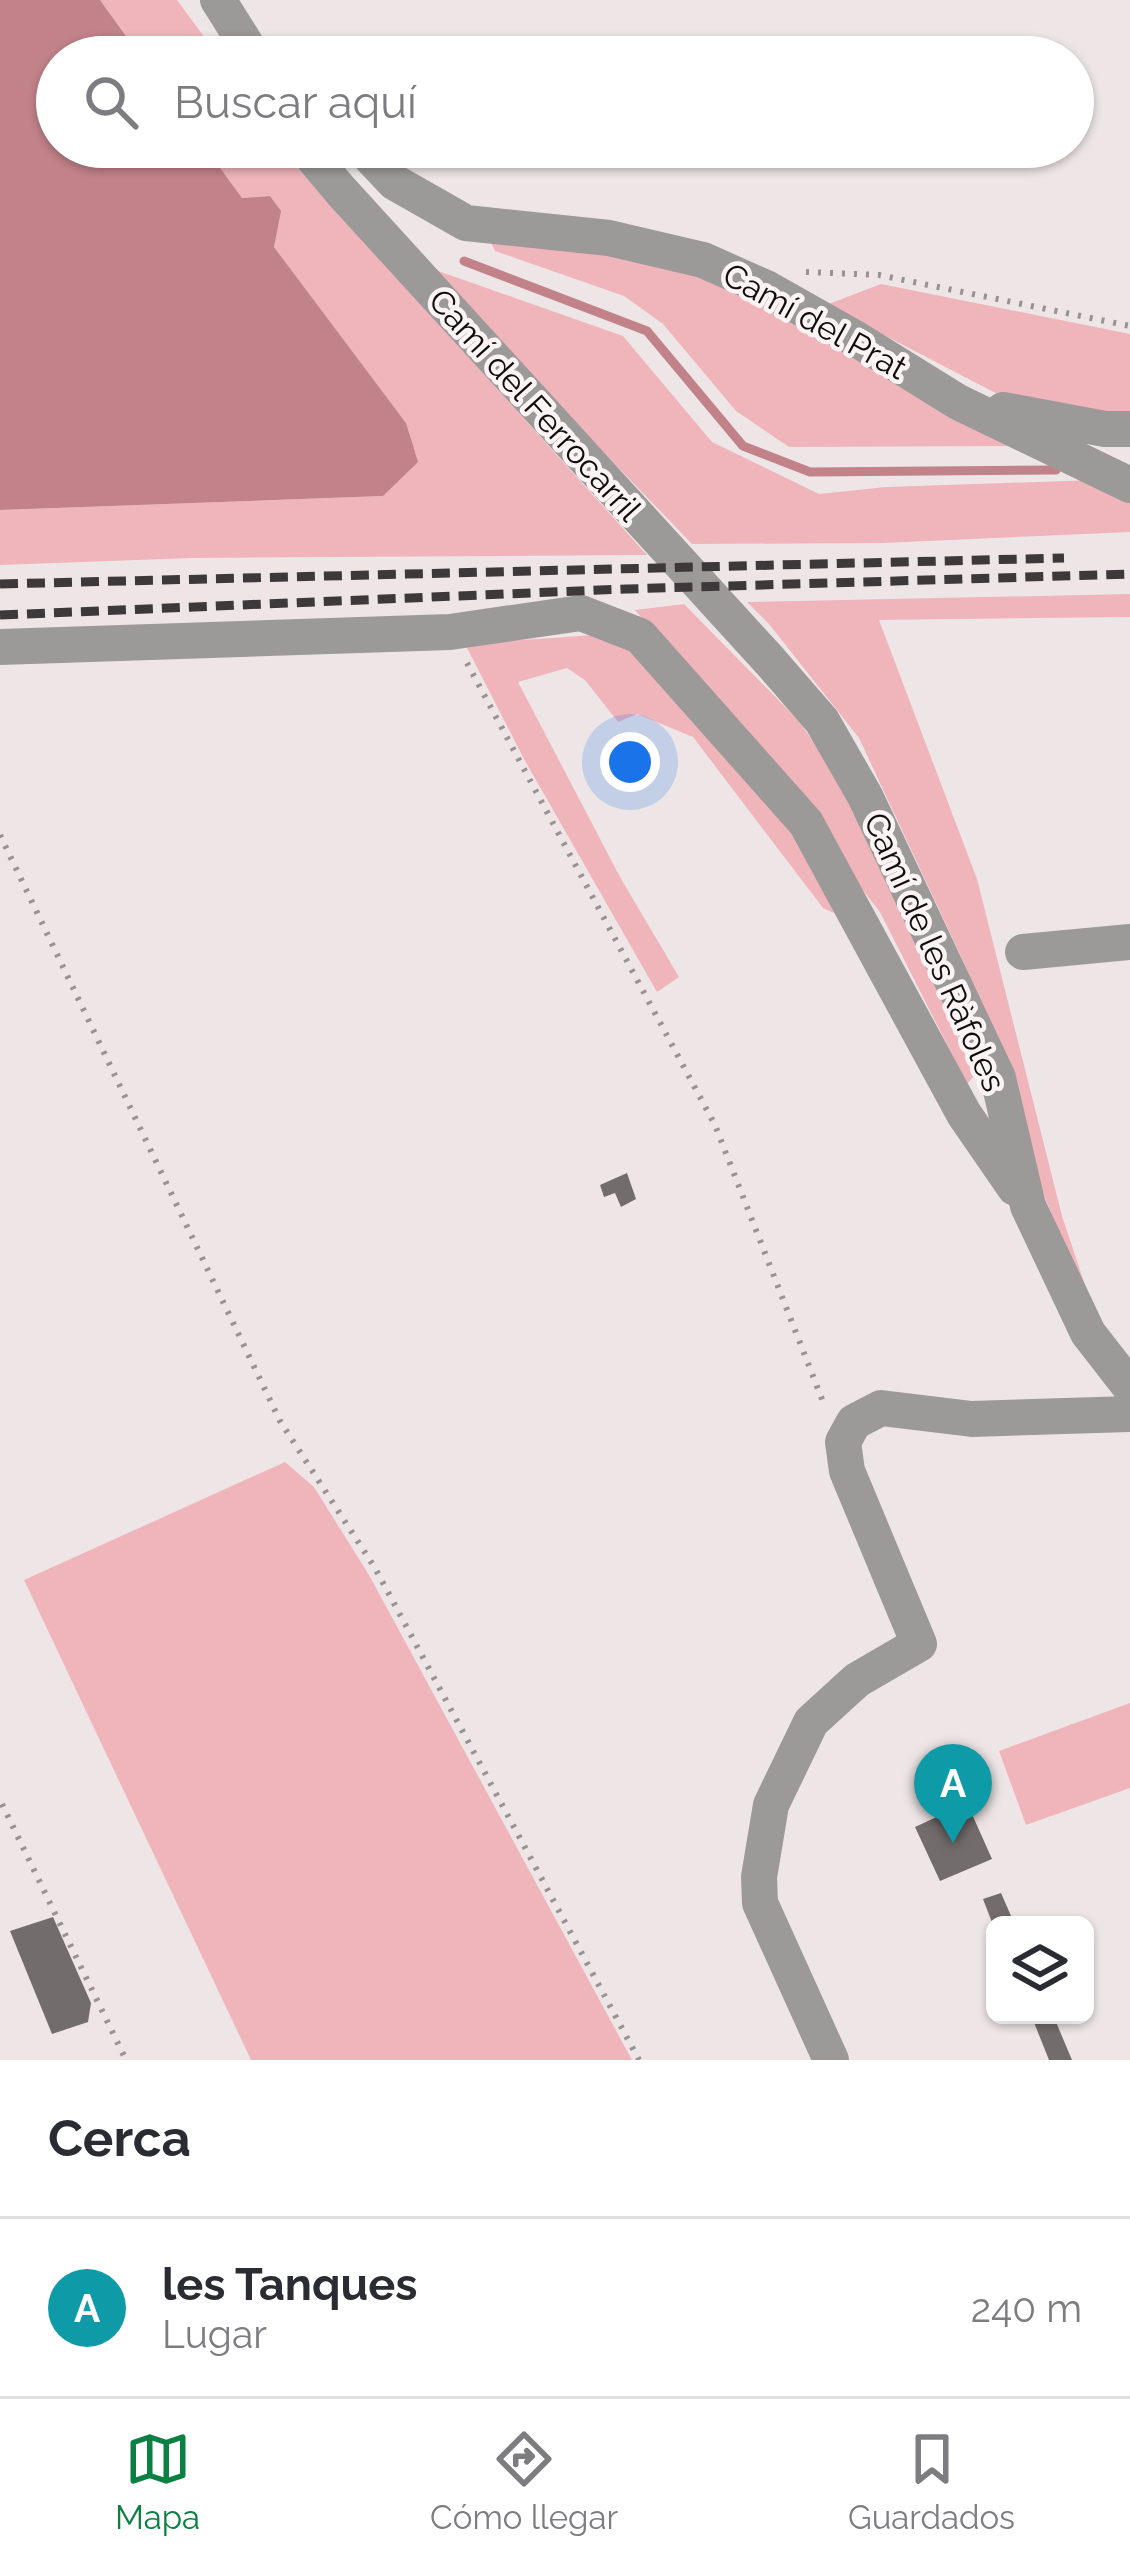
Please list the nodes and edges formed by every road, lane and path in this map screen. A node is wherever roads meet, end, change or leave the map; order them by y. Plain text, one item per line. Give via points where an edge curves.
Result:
1 (218, 0) edge
2 (241, 36) edge
3 (323, 168) edge
4 (381, 168) edge
5 (766, 288) junction
6 (1130, 326) edge
7 (958, 402) junction
8 (1130, 429) edge
9 (1130, 485) edge
10 (450, 632) junction
11 (0, 647) edge
12 (770, 661) joint
13 (0, 835) edge
14 (1130, 942) edge
15 (1024, 952) dead end
16 (1028, 1206) junction
17 (1130, 1387) edge
18 (1130, 1414) edge
19 (843, 1442) junction
20 (2, 1804) edge
21 (126, 2060) edge
22 (639, 2060) edge
23 (831, 2060) edge

1 - 2 street
3 - 12 street, Camí del Ferrocarril
4 - 5 street, Camí del Prat via 466,223 609,238 703,260
5 - 6 path via 788,271 879,275
5 - 7 street, Camí del Prat
7 - 8 street
7 - 9 street, Camí del Prat
10 - 11 street
10 - 16 street via 581,614 640,636 806,823 964,1114
10 - 19 path via 715,1125
12 - 16 street, Camí de les Ràfoles via 822,721 865,796 998,1078
13 - 22 path via 280,1421 375,1568
14 - 15 street
16 - 17 street, Camí de les Ràfoles via 1088,1333
18 - 19 street via 972,1419 881,1408 854,1422
19 - 23 street via 919,1644 857,1680 811,1722 771,1805 760,1903
20 - 21 path

